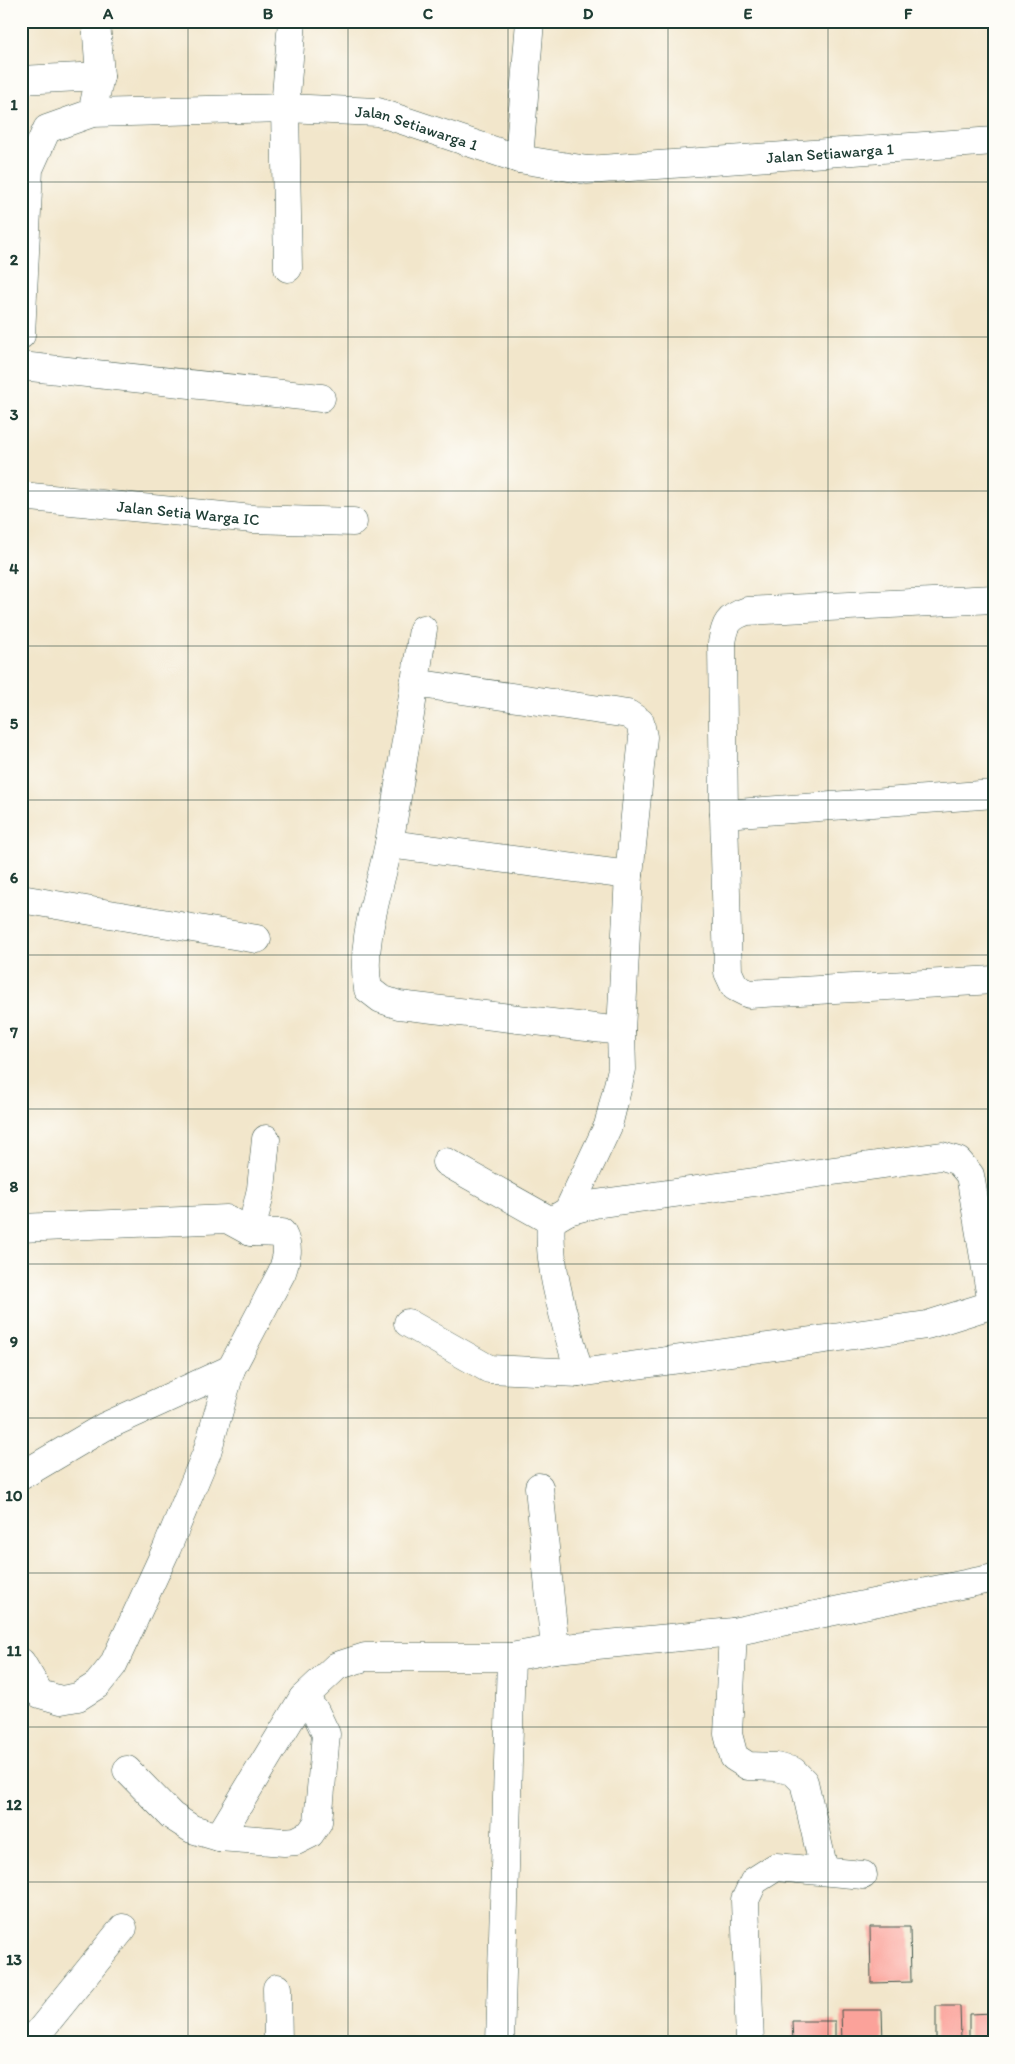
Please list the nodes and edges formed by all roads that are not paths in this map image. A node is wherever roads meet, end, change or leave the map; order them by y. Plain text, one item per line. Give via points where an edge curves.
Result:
1 (96, 21) edge
2 (292, 21) edge
3 (530, 21) edge
4 (100, 76) junction
5 (21, 80) edge
6 (286, 108) junction
7 (92, 113) junction
8 (994, 141) edge
9 (519, 159) junction
10 (288, 268) dead end
11 (21, 335) edge
12 (21, 366) edge
13 (321, 398) dead end
14 (21, 496) edge
15 (353, 522) dead end
16 (994, 599) edge
17 (424, 629) dead end
18 (414, 683) junction
19 (994, 794) edge
20 (724, 814) junction
21 (389, 844) junction
22 (630, 875) junction
23 (21, 899) edge
24 (256, 939) dead end
25 (994, 980) edge
26 (621, 1031) junction
27 (266, 1139) dead end
28 (446, 1162) dead end
29 (560, 1216) junction
30 (21, 1228) edge
31 (251, 1232) junction
32 (993, 1304) edge
33 (408, 1323) dead end
34 (232, 1369) junction
35 (578, 1373) junction
36 (21, 1476) edge
37 (538, 1487) dead end
38 (994, 1578) edge
39 (733, 1632) junction
40 (555, 1649) junction
41 (511, 1657) junction
42 (21, 1662) edge
43 (303, 1698) junction
44 (127, 1770) dead end
45 (219, 1837) junction
46 (824, 1870) junction
47 (863, 1875) dead end
48 (123, 1928) dead end
49 (277, 1988) dead end
50 (30, 2043) edge
51 (278, 2043) edge
52 (500, 2043) edge
53 (750, 2043) edge

1 - 4 street
2 - 6 street
3 - 9 street
4 - 5 street
4 - 7 street
6 - 7 street, Jalan Setiawarga 1
6 - 9 street, Jalan Setiawarga 1 via 378,112
6 - 10 street
7 - 11 street, Jalan Setiawarga 1 via 47,129 29,169
8 - 9 street, Jalan Setiawarga 1 via 587,170
12 - 13 street
14 - 15 street, Jalan Setia Warga IC via 253,519
16 - 20 street via 747,611 736,615 725,626 722,643
17 - 18 street
18 - 21 street
18 - 22 street via 628,714 640,722 644,737
19 - 20 street
20 - 25 street via 728,972 735,987 749,994
21 - 22 street
21 - 26 street via 365,953 368,989 399,1004
22 - 26 street
23 - 24 street
26 - 29 street via 622,1069 608,1126
27 - 31 street via 261,1190
28 - 29 street
29 - 32 street via 595,1204 942,1156 958,1161 970,1175
29 - 35 street via 550,1240 552,1260
30 - 31 street via 227,1219
31 - 34 street via 282,1233 288,1250 282,1272
32 - 35 street via 928,1325
33 - 35 street via 489,1369
34 - 36 street via 104,1427
34 - 42 street via 208,1452 113,1665 97,1684 78,1697 60,1700 40,1694
37 - 40 street
38 - 39 street
39 - 40 street
39 - 46 street via 728,1734 734,1757 748,1766 793,1771 804,1782
40 - 41 street
41 - 43 street via 365,1657 337,1666
41 - 52 street
43 - 45 street
43 - 45 street via 315,1711 326,1734 318,1822 310,1834 296,1841
44 - 45 street via 172,1816 192,1829
46 - 47 street
46 - 53 street via 776,1867 754,1881 745,1900
48 - 50 street
49 - 51 street

